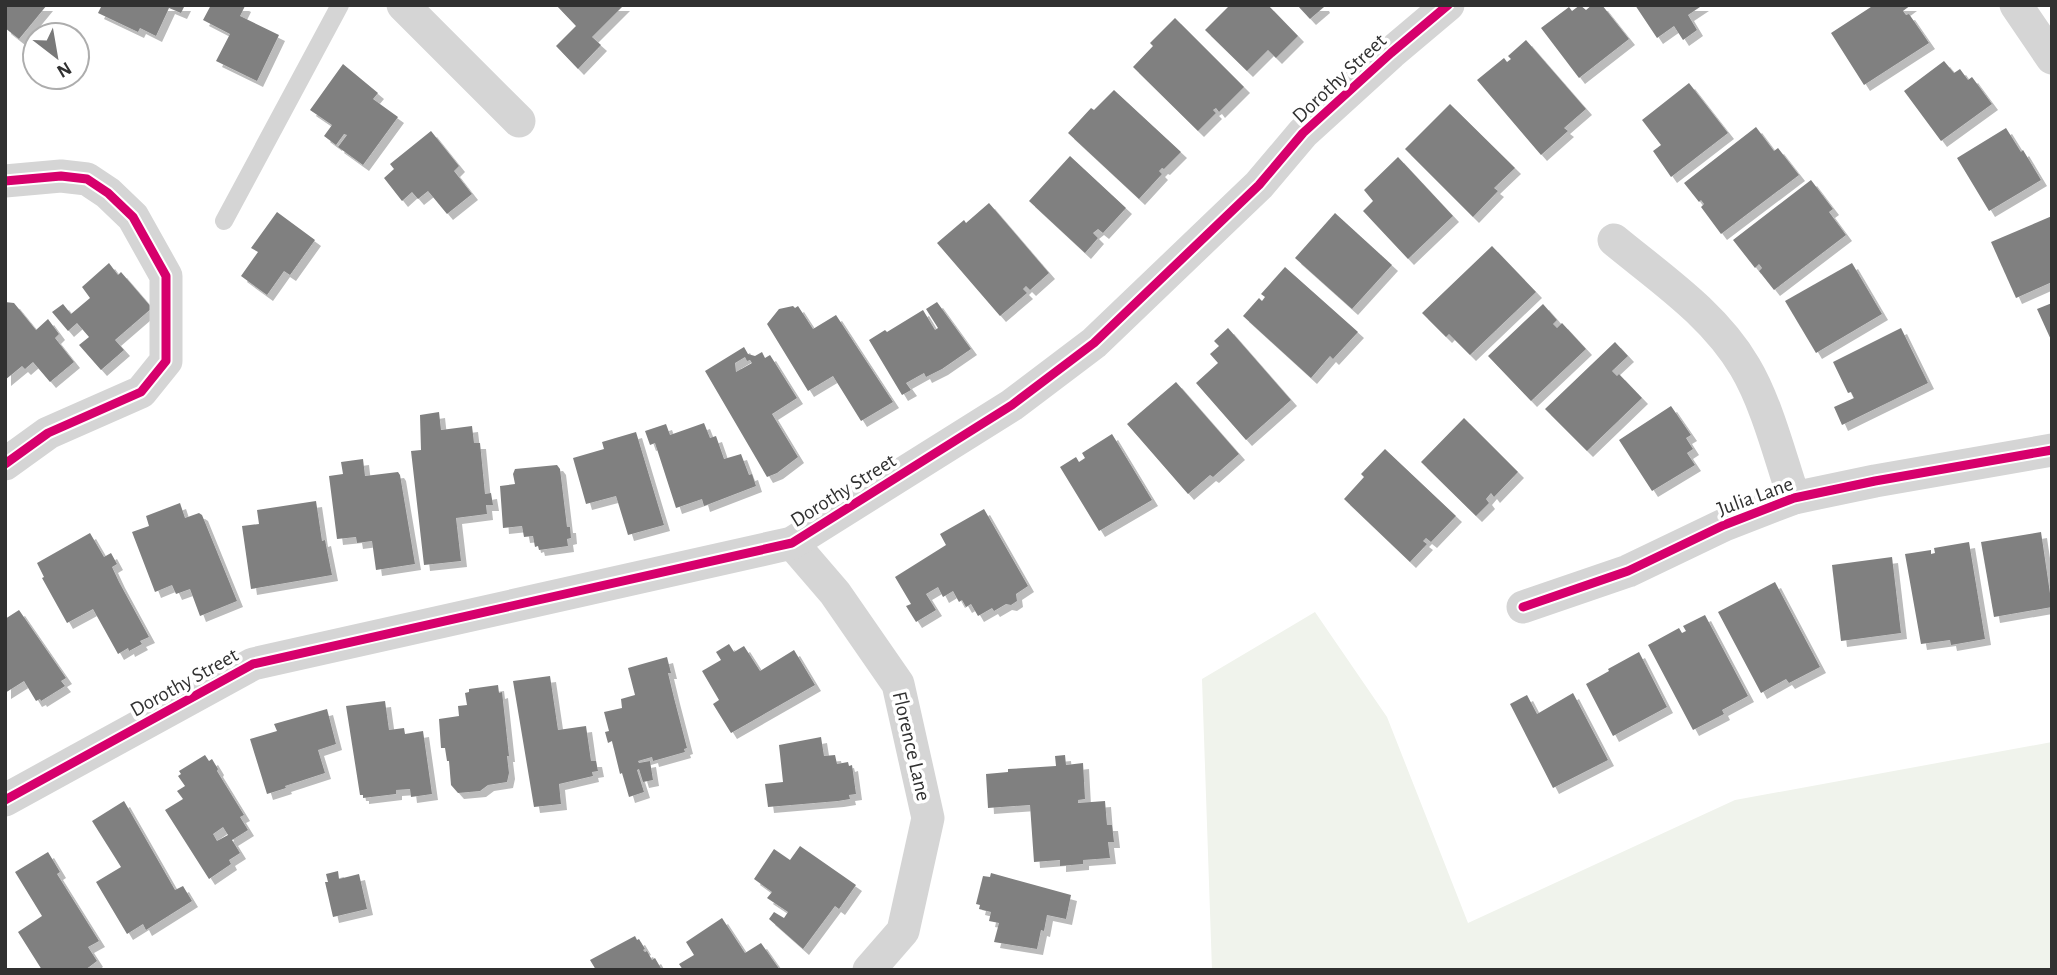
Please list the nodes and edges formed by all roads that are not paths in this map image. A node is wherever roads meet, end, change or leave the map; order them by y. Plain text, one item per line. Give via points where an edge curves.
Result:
1 (340, 5) edge
2 (402, 5) edge
3 (1448, 5) edge
4 (2016, 5) edge
5 (2052, 58) edge
6 (519, 121) dead end
7 (5, 181) edge
8 (224, 221) dead end
9 (1614, 240) dead end
10 (2052, 450) edge
11 (5, 464) edge
12 (1794, 498) junction
13 (792, 543) junction
14 (1523, 607) dead end
15 (5, 800) edge
16 (869, 970) edge

1 - 8 lane
2 - 6 street
3 - 13 street, Dorothy Street via 1303,133 1259,185 1094,343 1012,405
4 - 5 street
7 - 11 street via 61,176 86,179 134,216 166,276 166,361 141,392 48,433
9 - 12 street via 1708,318 1745,367
10 - 12 street, Julia Lane
12 - 14 street, Julia Lane via 1628,571
13 - 15 street, Dorothy Street via 253,664
13 - 16 street, Florence Lane via 835,593 898,684 928,818 903,931

